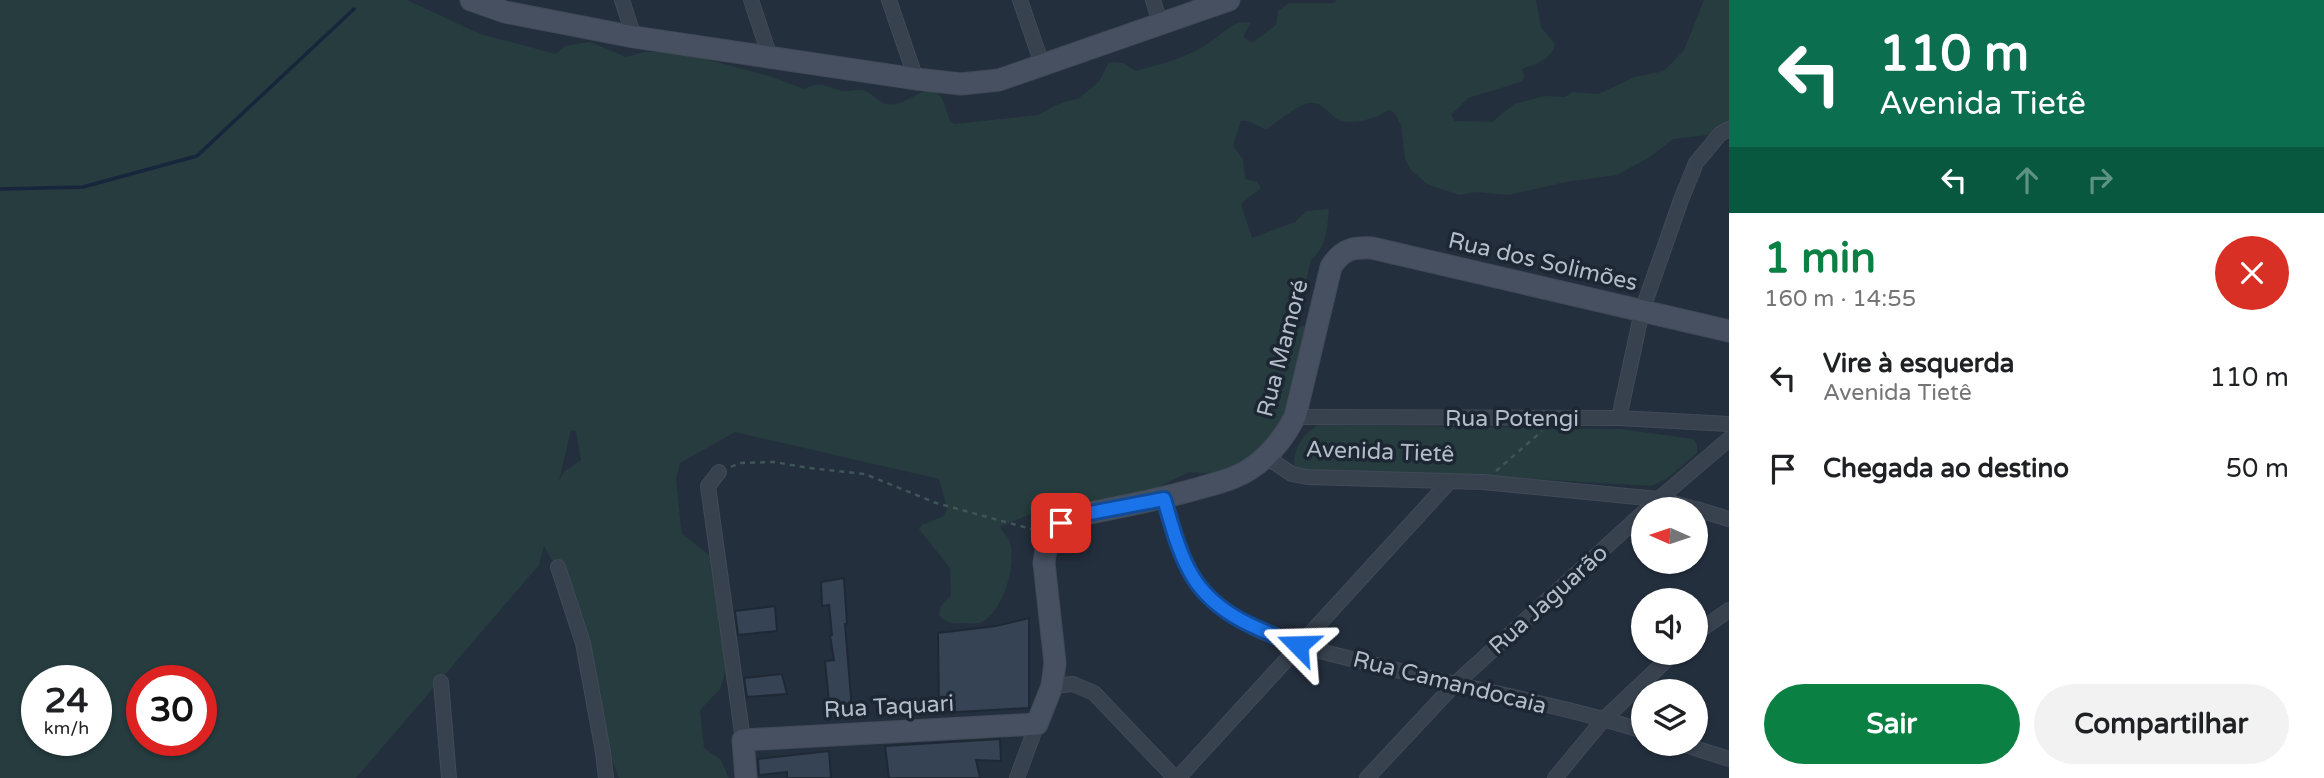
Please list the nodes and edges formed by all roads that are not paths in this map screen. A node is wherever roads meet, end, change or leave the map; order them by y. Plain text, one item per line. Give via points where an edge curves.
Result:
1 (471, 0) edge
2 (622, 0) edge
3 (751, 0) edge
4 (889, 0) edge
5 (1020, 0) edge
6 (1153, 0) edge
7 (1229, 0) edge
8 (1160, 23) junction
9 (634, 37) junction
10 (770, 57) junction
11 (1042, 64) junction
12 (916, 79) junction
13 (1725, 131) edge
14 (1345, 251) joint
15 (1642, 311) junction
16 (1729, 331) edge
17 (1296, 417) junction
18 (1619, 418) junction
19 (1729, 424) edge
20 (1729, 439) edge
21 (1266, 457) junction
22 (719, 472) road end
23 (1450, 481) junction
24 (1637, 497) edge
25 (1660, 497) edge
26 (1164, 499) junction
27 (1708, 513) edge
28 (1729, 519) edge
29 (1631, 524) edge
30 (558, 567) dead end
31 (1729, 610) edge
32 (1708, 625) edge
33 (1298, 645) junction
34 (1661, 665) edge
35 (442, 682) dead end
36 (1454, 685) junction
37 (1052, 686) junction
38 (1604, 719) junction
39 (1037, 724) junction
40 (1631, 727) edge
41 (743, 740) junction
42 (1708, 752) edge
43 (1729, 759) edge
44 (449, 778) edge
45 (606, 778) edge
46 (746, 778) edge
47 (1017, 778) edge
48 (1176, 778) edge
49 (1367, 778) edge
50 (1555, 778) edge

1 - 9 street via 505,12
2 - 9 street
3 - 10 street
4 - 12 street
5 - 11 street
6 - 8 street
7 - 8 street
8 - 11 street
9 - 10 street
10 - 12 street
11 - 12 street via 999,80 961,84
13 - 15 street via 1696,163
14 - 15 street, Rua dos Solimões via 1372,248
14 - 17 street, Rua Mamoré via 1331,267
15 - 16 street, Rua dos Solimões
15 - 18 street
17 - 18 street, Rua Potengi
17 - 21 street, Rua Mamoré
18 - 19 street, Rua Potengi
20 - 25 street, Rua Jaguarão
21 - 23 street, Avenida Tietê via 1292,474 1307,477
21 - 26 street via 1227,480
22 - 41 street via 708,486
23 - 24 street, Avenida Tietê
23 - 33 street
26 - 33 street, Rua Camandocaia via 1189,570 1201,589 1249,626
26 - 37 street via 1074,516 1052,534 1044,563 1055,663
27 - 28 street, Avenida Tietê
29 - 36 street, Rua Jaguarão
30 - 45 street via 583,643
31 - 32 street
33 - 36 street, Rua Camandocaia
33 - 48 street
34 - 38 street
35 - 44 street
36 - 38 street, Rua Camandocaia
36 - 49 street, Rua Jaguarão
37 - 39 street
37 - 48 street via 1073,684 1094,693
38 - 40 street, Rua Camandocaia
38 - 50 street
39 - 41 street, Rua Taquari
39 - 47 street
41 - 46 street
42 - 43 street

